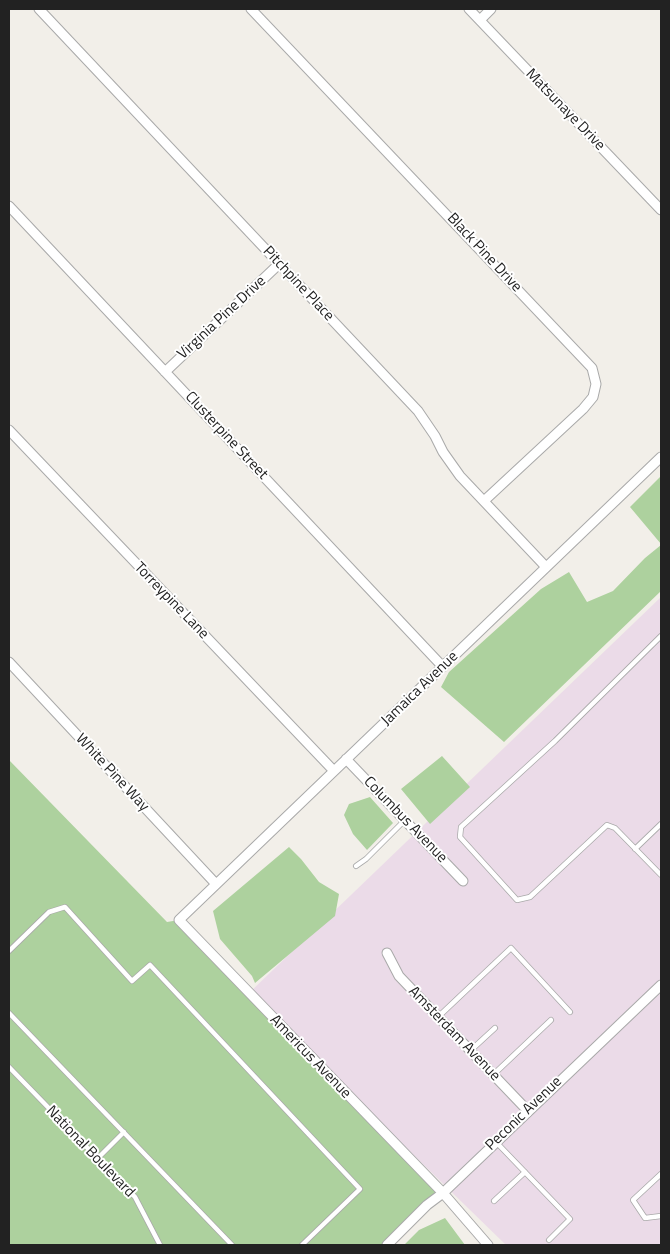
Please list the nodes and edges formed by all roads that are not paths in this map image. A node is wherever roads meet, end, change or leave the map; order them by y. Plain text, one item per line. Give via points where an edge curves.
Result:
1 (41, 9) edge
2 (251, 9) edge
3 (469, 9) edge
4 (491, 9) edge
5 (480, 20) junction
6 (9, 206) edge
7 (661, 210) edge
8 (279, 264) junction
9 (165, 372) junction
10 (9, 430) edge
11 (661, 457) edge
12 (485, 500) junction
13 (546, 567) junction
14 (661, 636) edge
15 (9, 662) edge
16 (443, 667) junction
17 (346, 760) junction
18 (334, 771) junction
19 (405, 820) junction
20 (661, 824) edge
21 (635, 849) junction
22 (356, 866) dead end
23 (661, 875) edge
24 (463, 881) dead end
25 (216, 884) junction
26 (179, 920) joint
27 (9, 951) edge
28 (387, 952) dead end
29 (660, 988) edge
30 (570, 1012) dead end
31 (9, 1013) edge
32 (438, 1017) junction
33 (551, 1020) dead end
34 (495, 1028) dead end
35 (470, 1051) junction
36 (9, 1067) edge
37 (493, 1075) junction
38 (527, 1110) junction
39 (124, 1132) junction
40 (495, 1141) junction
41 (97, 1159) junction
42 (525, 1172) junction
43 (661, 1174) edge
44 (443, 1193) junction
45 (494, 1200) dead end
46 (661, 1216) edge
47 (549, 1240) dead end
48 (160, 1245) edge
49 (232, 1245) edge
50 (302, 1245) edge
51 (388, 1245) edge
52 (488, 1245) edge

1 - 8 street, Pitchpine Place
2 - 12 street, Black Pine Drive via 592,368 596,384 593,397
3 - 5 street, Matsunaye Drive
4 - 5 street
5 - 7 street, Matsunaye Drive
6 - 9 street, Clusterpine Street
8 - 9 street, Virginia Pine Drive
8 - 12 street, Pitchpine Place via 418,411 460,476
9 - 16 street, Clusterpine Street
10 - 18 street, Torreypine Lane
11 - 13 street, Jamaica Avenue
12 - 13 street, Pitchpine Place
13 - 16 street, Jamaica Avenue
14 - 21 lane via 555,741 461,827 460,832 462,842 517,900 530,897 607,825 615,828
15 - 25 street, White Pine Way
16 - 17 street, Jamaica Avenue
17 - 18 street, Jamaica Avenue
17 - 19 street, Columbus Avenue
18 - 25 street, Jamaica Avenue
19 - 22 lane
19 - 24 street, Columbus Avenue
20 - 21 lane
21 - 23 lane
25 - 26 street, Jamaica Avenue
26 - 44 street, Americus Avenue
27 - 50 lane via 49,912 65,907 132,981 150,965 360,1189
28 - 32 street, Amsterdam Avenue via 399,976
29 - 38 street, Peconic Avenue
30 - 32 lane via 511,948
31 - 39 lane
32 - 35 street, Amsterdam Avenue
33 - 37 lane
34 - 35 lane
35 - 37 street, Amsterdam Avenue
36 - 41 lane, National Boulevard
37 - 38 street, Amsterdam Avenue
38 - 40 street, Peconic Avenue
39 - 41 lane
39 - 49 lane
40 - 42 lane
40 - 44 street, Peconic Avenue
41 - 48 lane, National Boulevard via 135,1197
42 - 45 lane
42 - 47 lane via 570,1219
43 - 46 lane via 633,1200 645,1218
44 - 51 street, Peconic Avenue
44 - 52 street, Americus Avenue

